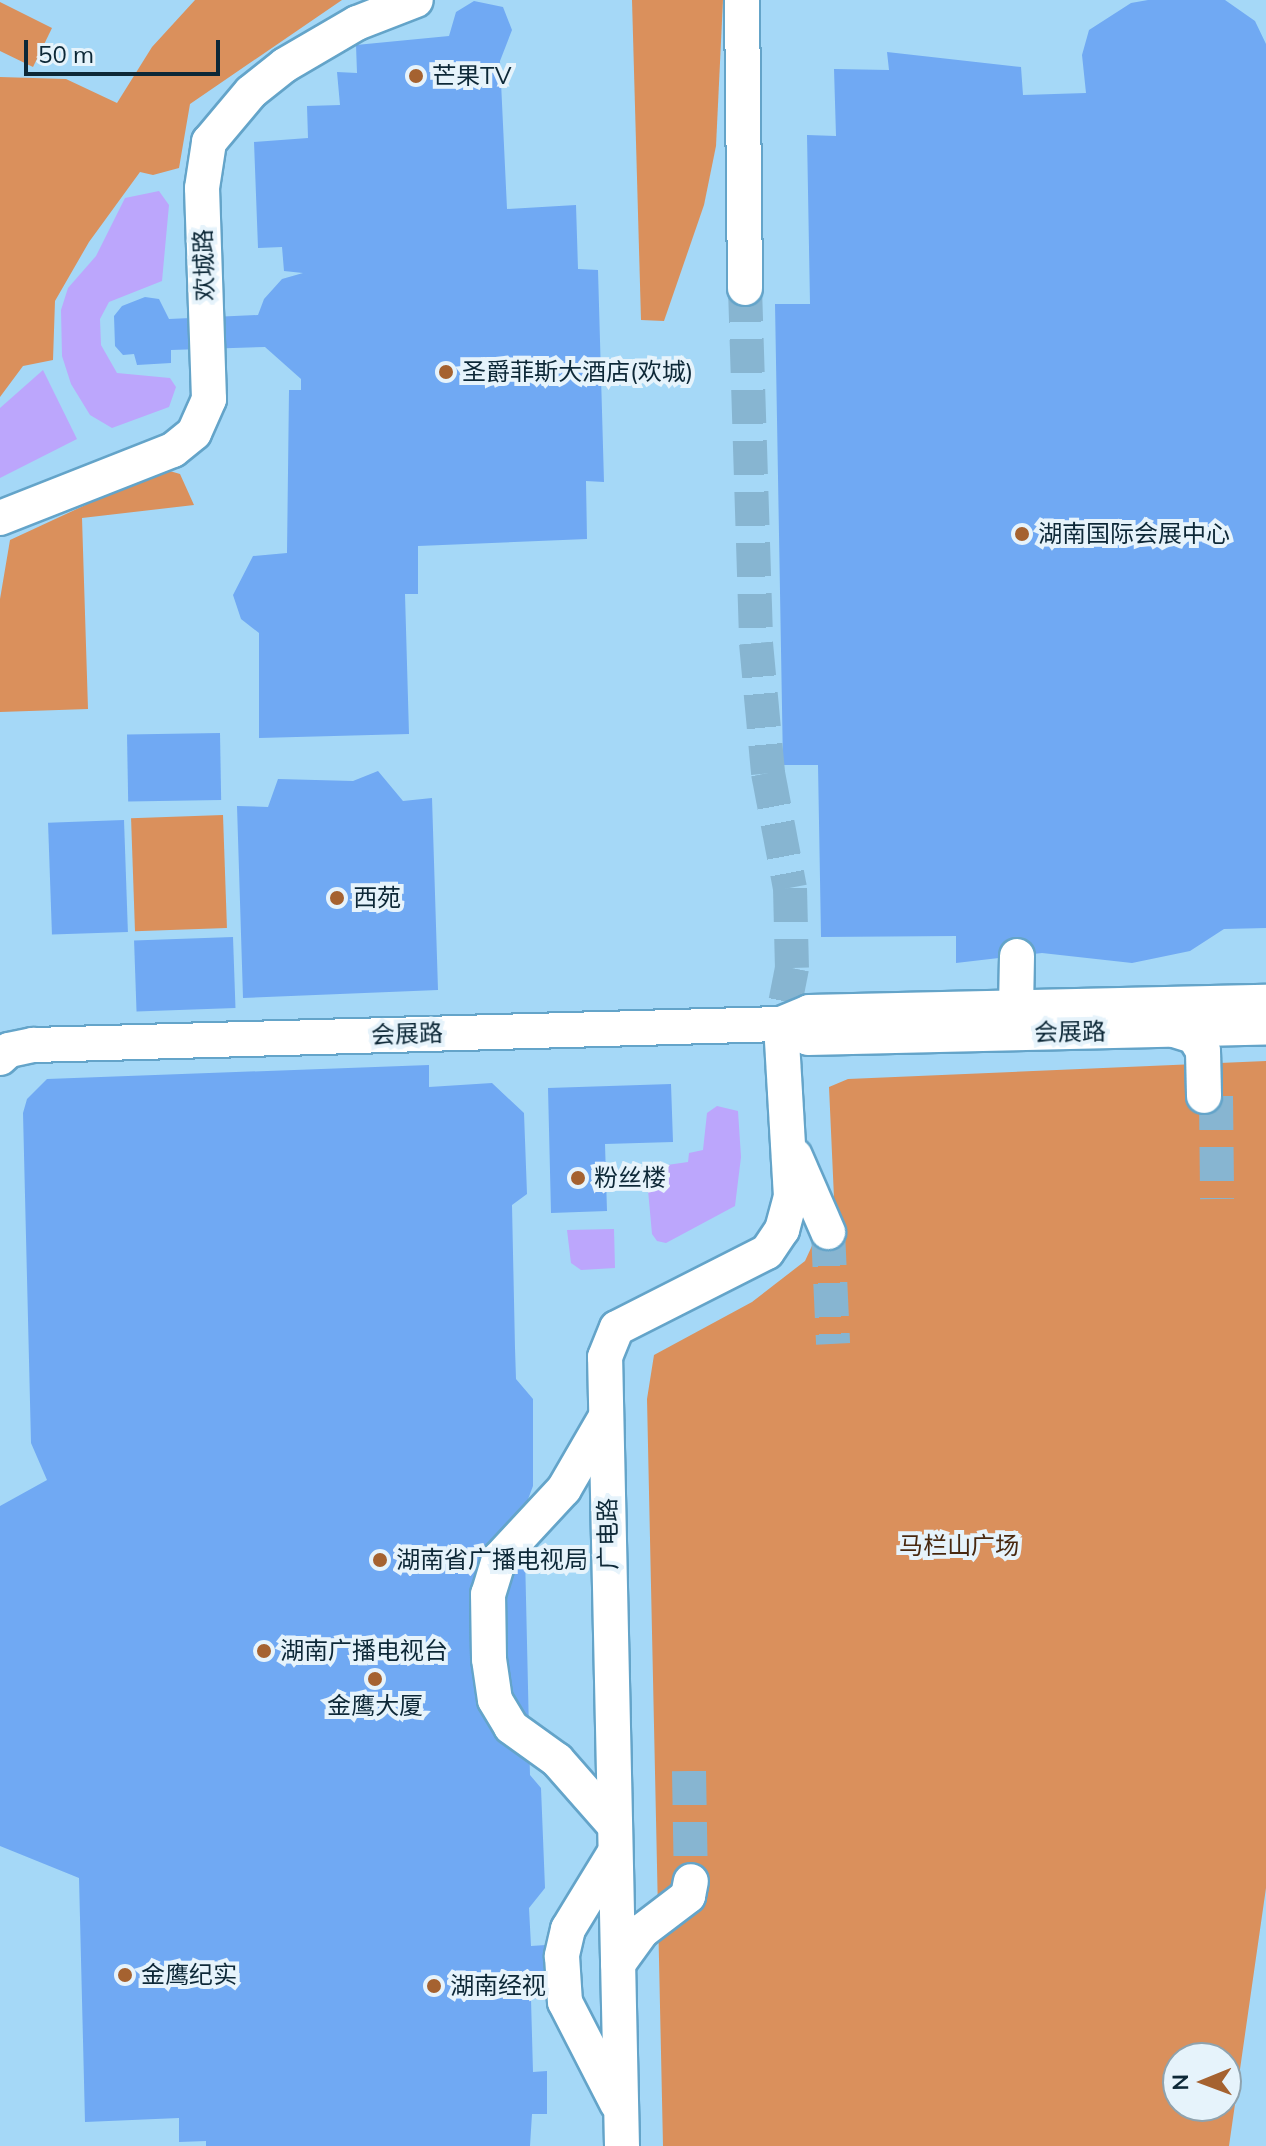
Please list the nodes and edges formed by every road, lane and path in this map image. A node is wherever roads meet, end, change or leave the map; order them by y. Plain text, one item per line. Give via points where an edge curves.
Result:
1 (416, 0) edge
2 (742, 0) edge
3 (745, 288) tunnel mouth
4 (1, 519) edge
5 (1017, 956) dead end
6 (1266, 1002) edge
7 (1016, 1014) junction
8 (781, 1024) junction
9 (1251, 1028) edge
10 (1174, 1030) junction
11 (0, 1034) edge
12 (33, 1045) junction
13 (0, 1058) edge
14 (789, 1145) junction
15 (828, 1232) tunnel mouth
16 (605, 1418) junction
17 (615, 1839) junction
18 (691, 1881) tunnel mouth
19 (618, 1964) junction
20 (621, 2111) junction
21 (622, 2146) edge

1 - 4 street, 欢城路 via 357,23 298,56 251,92 209,142 202,188 209,399 194,433 173,450
2 - 3 street
5 - 7 street
6 - 7 street, 会展路
7 - 8 street, 会展路 via 809,1012
7 - 10 street, 会展路
8 - 12 street, 会展路
8 - 14 street, 广电路
9 - 10 street, 会展路
9 - 10 street via 1218,1047 1210,1096 1203,1051 1194,1036
11 - 12 street
12 - 13 street
14 - 15 street
14 - 16 street, 广电路 via 789,1216 767,1252 617,1328 605,1357
16 - 17 street, 广电路
16 - 17 street via 564,1489 499,1559 488,1594 489,1659 495,1700 511,1727 557,1760
17 - 19 street, 广电路
17 - 20 street via 568,1929 562,1982 565,2002
18 - 19 street via 688,1896 642,1931
19 - 20 street, 广电路
20 - 21 street, 广电路

